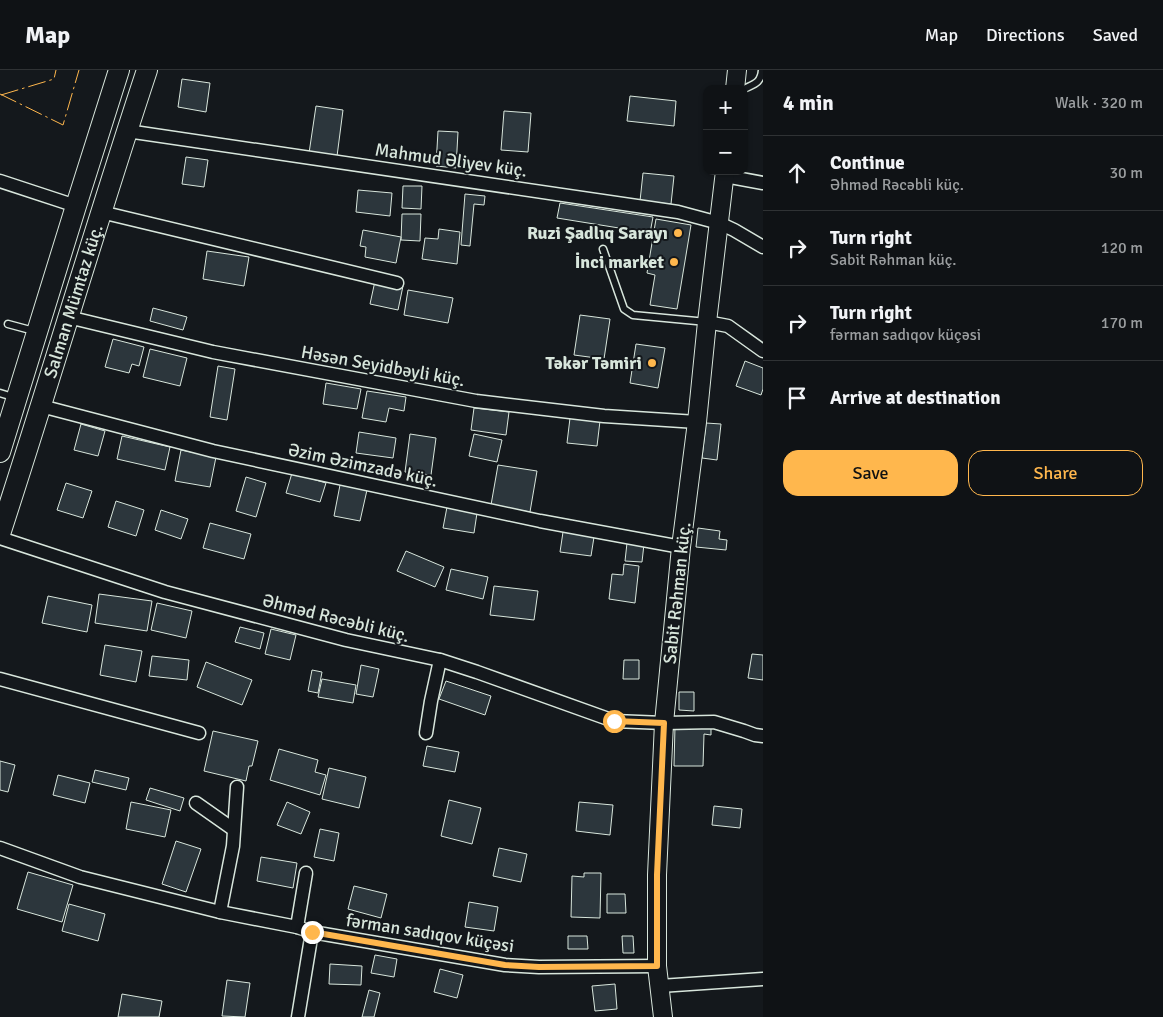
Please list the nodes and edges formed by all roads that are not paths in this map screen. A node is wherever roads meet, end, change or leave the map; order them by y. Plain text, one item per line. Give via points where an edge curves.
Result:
1 (119, 70) edge
2 (147, 70) edge
3 (737, 70) edge
4 (762, 70) edge
5 (735, 85) edge
6 (748, 87) edge
7 (127, 131) junction
8 (725, 175) edge
9 (729, 175) edge
10 (0, 181) edge
11 (763, 183) edge
12 (76, 206) junction
13 (101, 212) junction
14 (719, 223) junction
15 (763, 247) edge
16 (603, 249) dead end
17 (397, 282) dead end
18 (68, 317) junction
19 (707, 322) junction
20 (8, 324) dead end
21 (38, 332) junction
22 (763, 351) edge
23 (8, 396) edge
24 (41, 406) junction
25 (697, 422) junction
26 (2, 442) edge
27 (0, 534) edge
28 (0, 538) edge
29 (681, 547) junction
30 (440, 660) junction
31 (0, 679) edge
32 (664, 723) junction
33 (199, 733) dead end
34 (426, 733) dead end
35 (763, 736) edge
36 (237, 787) dead end
37 (196, 803) dead end
38 (233, 829) junction
39 (0, 848) edge
40 (306, 873) dead end
41 (220, 912) junction
42 (297, 927) junction
43 (312, 932) junction
44 (657, 966) junction
45 (763, 979) edge
46 (660, 986) junction
47 (298, 1017) edge
48 (663, 1017) edge

1 - 12 highway
2 - 7 highway, Salman Mümtaz küç.
3 - 5 main road
4 - 6 lane via 758,82
7 - 13 highway, Salman Mümtaz küç.
7 - 14 street, Mahmud Əliyev küç. via 631,204
8 - 14 main road, Sabit Rəhman küç.
9 - 11 street
10 - 12 street
12 - 13 highway
12 - 21 highway
13 - 17 street
13 - 18 highway, Salman Mümtaz küç.
14 - 15 street, Mahmud Əliyev küç.
14 - 19 main road, Sabit Rəhman küç.
16 - 19 lane via 624,309 632,315
18 - 24 highway, Salman Mümtaz küç.
18 - 25 street, Həsən Seyidbəyli küç. via 213,352 476,401 604,416
19 - 22 street via 728,326
19 - 25 main road, Sabit Rəhman küç.
20 - 21 lane
21 - 23 highway
23 - 26 highway
24 - 27 highway, Salman Mümtaz küç.
24 - 29 street, Əzim Əzimzadə küç. via 213,451 540,521
25 - 29 main road, Sabit Rəhman küç.
28 - 30 street, Əhməd Rəcəbli küç. via 165,592 346,640
29 - 32 main road, Sabit Rəhman küç.
30 - 32 street, Əhməd Rəcəbli küç. via 614,721
30 - 34 street
31 - 33 street
32 - 35 street, Əhməd Rəcəbli küç. via 714,722
32 - 44 main road, Sabit Rəhman küç. via 657,875
36 - 38 street
37 - 38 street
38 - 41 street via 233,846
39 - 41 street, fərman sadıqov küçəsi via 80,877
40 - 42 street
41 - 42 street, fərman sadıqov küçəsi
42 - 43 street, fərman sadıqov küçəsi
43 - 44 street, fərman sadıqov küçəsi via 505,965
43 - 47 street
44 - 46 main road, Sabit Rəhman küç.
45 - 46 street
46 - 48 main road, Sabit Rəhman küç.

